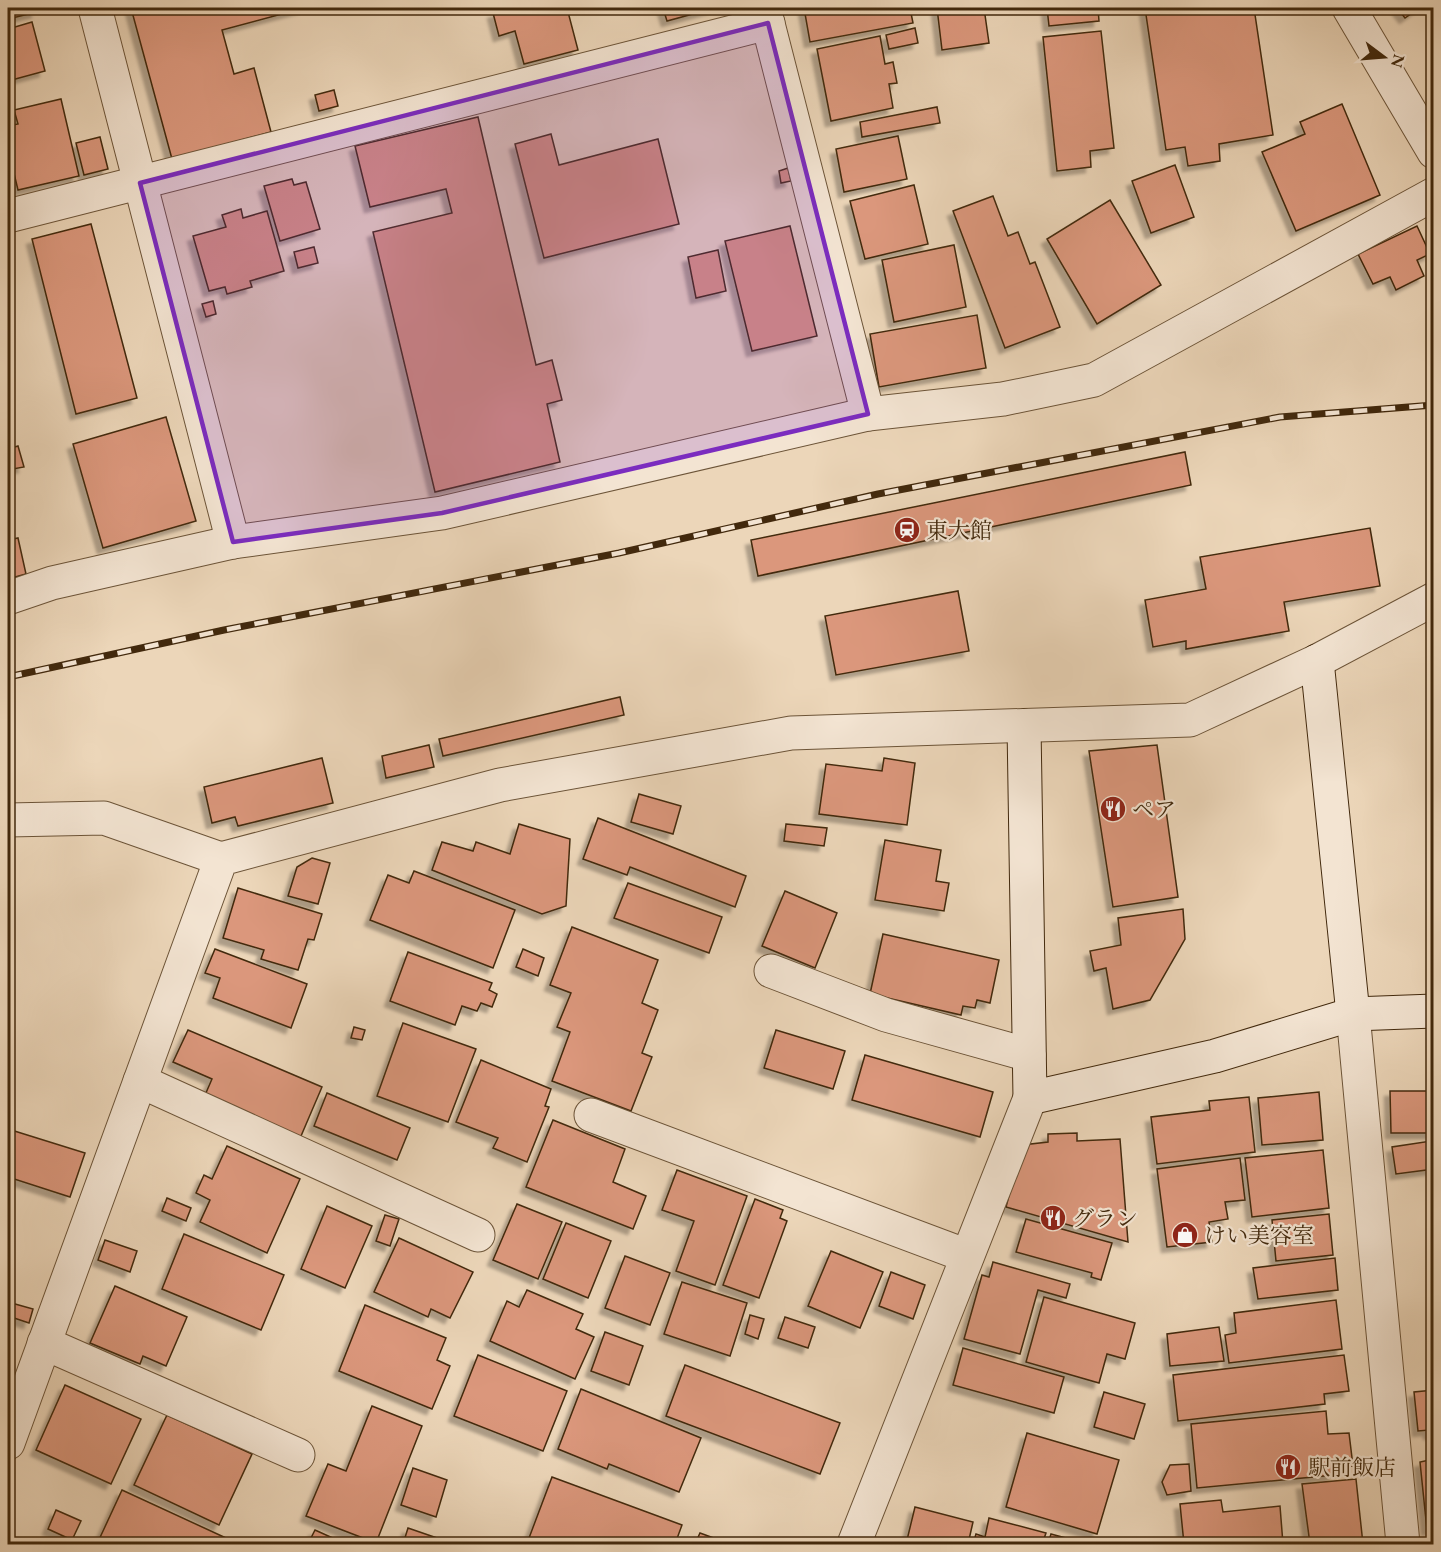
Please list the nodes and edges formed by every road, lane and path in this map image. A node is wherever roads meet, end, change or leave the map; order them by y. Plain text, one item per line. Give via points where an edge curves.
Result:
1 (95, 8) edge
2 (1349, 8) edge
3 (766, 15) edge
4 (1434, 152) edge
5 (140, 183) junction
6 (1434, 194) edge
7 (8, 216) edge
8 (868, 414) junction
9 (233, 542) junction
10 (8, 598) edge
11 (1434, 599) edge
12 (1317, 661) junction
13 (1024, 726) junction
14 (8, 820) edge
15 (221, 859) junction
16 (771, 971) dead end
17 (1434, 1011) edge
18 (1353, 1014) junction
19 (1029, 1055) junction
20 (140, 1081) junction
21 (1030, 1098) junction
22 (591, 1115) dead end
23 (478, 1235) dead end
24 (967, 1256) junction
25 (44, 1342) junction
26 (8, 1443) edge
27 (298, 1455) dead end
28 (854, 1545) edge
29 (1403, 1545) edge

1 - 5 street
2 - 4 street
3 - 5 street
3 - 8 street
5 - 7 street
5 - 9 street
6 - 8 street via 1094,380 1003,399
8 - 9 street via 442,513
9 - 10 street via 52,583
11 - 12 street
12 - 13 street via 1190,720
12 - 18 street
13 - 15 street via 791,733 500,785
13 - 19 street
14 - 15 street via 104,818
15 - 20 street
16 - 19 street via 886,1016
17 - 18 street
18 - 21 street via 1215,1056
18 - 29 street
19 - 21 street
20 - 23 street
20 - 25 street
21 - 24 street
22 - 24 street
24 - 28 street
25 - 26 street
25 - 27 street

